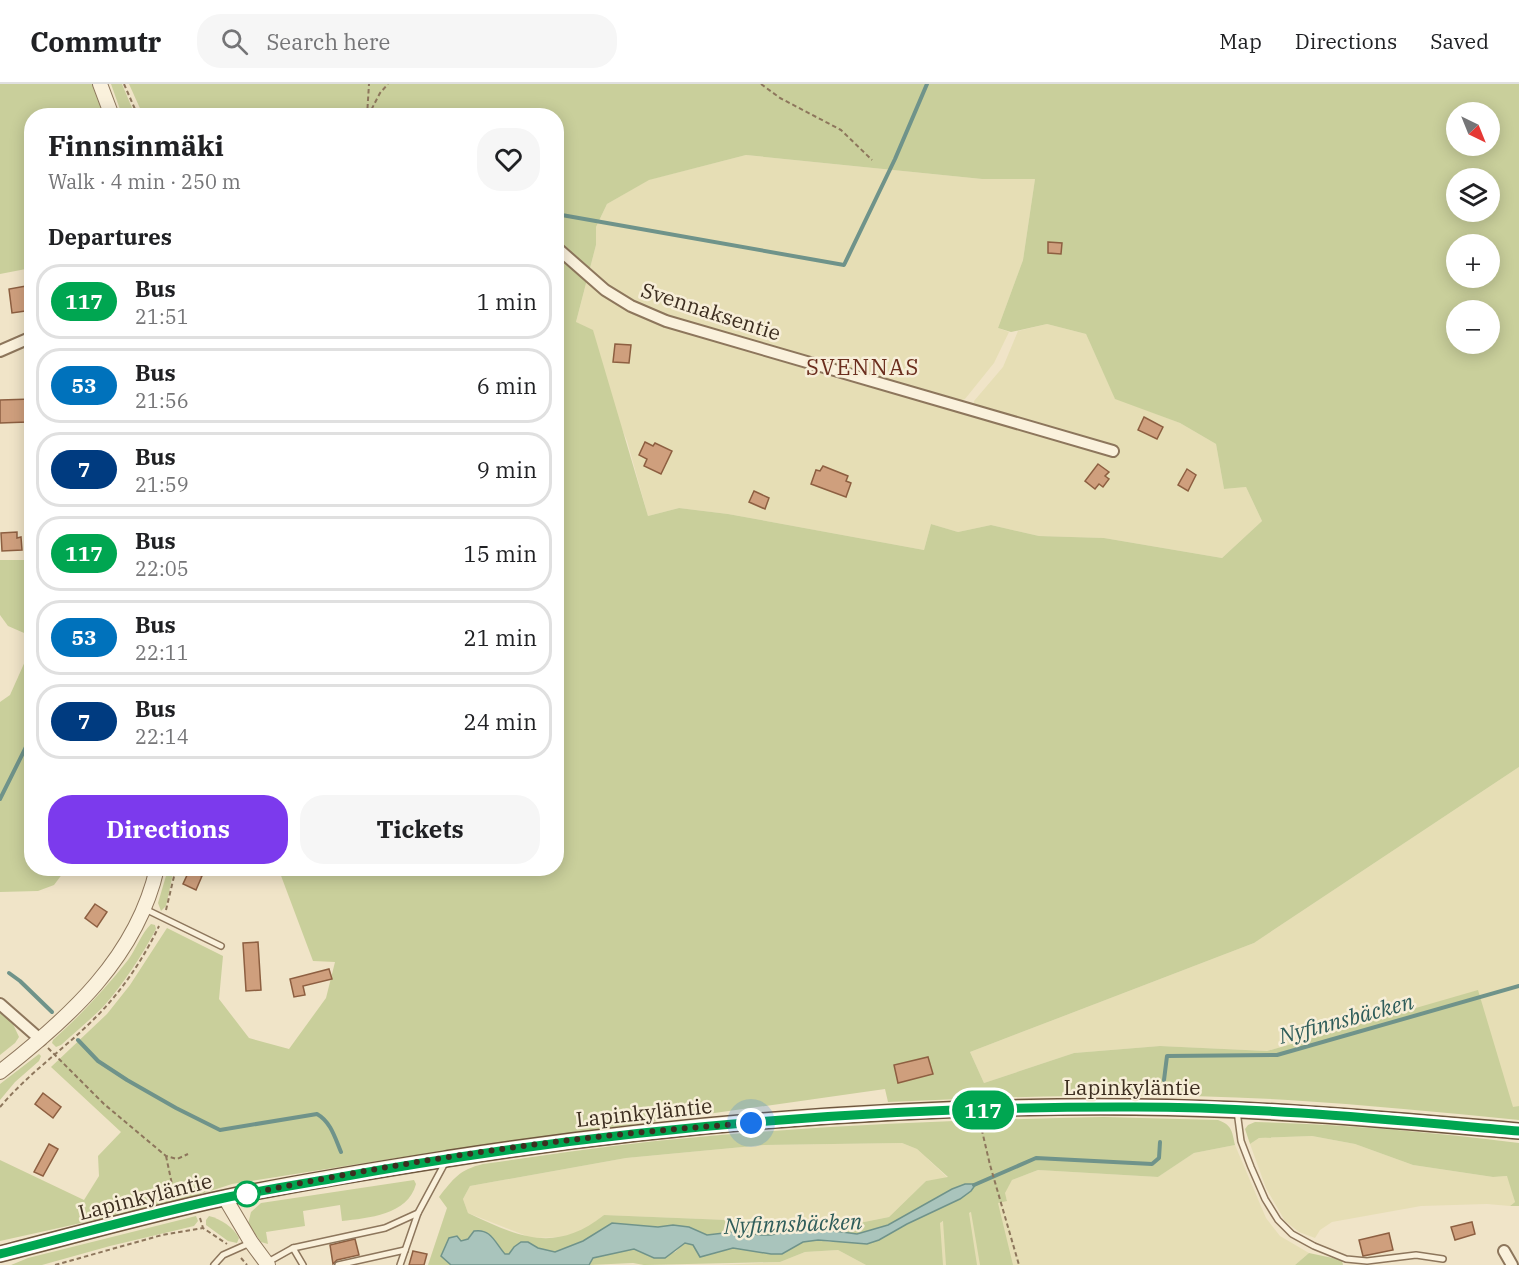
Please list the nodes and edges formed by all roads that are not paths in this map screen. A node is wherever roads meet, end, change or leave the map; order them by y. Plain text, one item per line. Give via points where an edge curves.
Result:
1 (100, 84) edge
2 (109, 108) edge
3 (564, 254) edge
4 (24, 340) edge
5 (0, 351) edge
6 (1113, 451) dead end
7 (155, 876) edge
8 (145, 909) junction
9 (221, 946) dead end
10 (0, 1004) edge
11 (40, 1040) junction
12 (0, 1072) edge
13 (1237, 1109) junction
14 (1519, 1131) edge
15 (447, 1159) junction
16 (225, 1198) junction
17 (418, 1213) junction
18 (251, 1242) junction
19 (293, 1248) junction
20 (405, 1250) junction
21 (1504, 1251) dead end
22 (0, 1254) edge
23 (1443, 1259) dead end
24 (267, 1264) edge
25 (214, 1265) edge
26 (303, 1265) edge
27 (338, 1265) edge
28 (400, 1265) edge
29 (1512, 1265) edge

1 - 2 street
3 - 6 street, Svennaksentie via 605,290 666,321
4 - 5 street
7 - 8 street
8 - 9 lane
8 - 11 street via 107,973
10 - 11 street
11 - 12 street
13 - 14 main road, Lapinkyläntie
13 - 15 main road, Lapinkyläntie via 1125,1107 837,1116 598,1137
13 - 23 lane via 1241,1141 1265,1199 1292,1234 1346,1259 1366,1261 1416,1255
15 - 16 main road, Lapinkyläntie
15 - 17 lane
16 - 18 street
16 - 22 main road, Lapinkyläntie
17 - 19 lane via 385,1228
17 - 20 lane
18 - 24 street
18 - 25 lane via 223,1255
19 - 24 lane
19 - 26 lane
20 - 27 lane
20 - 28 lane
21 - 29 street

